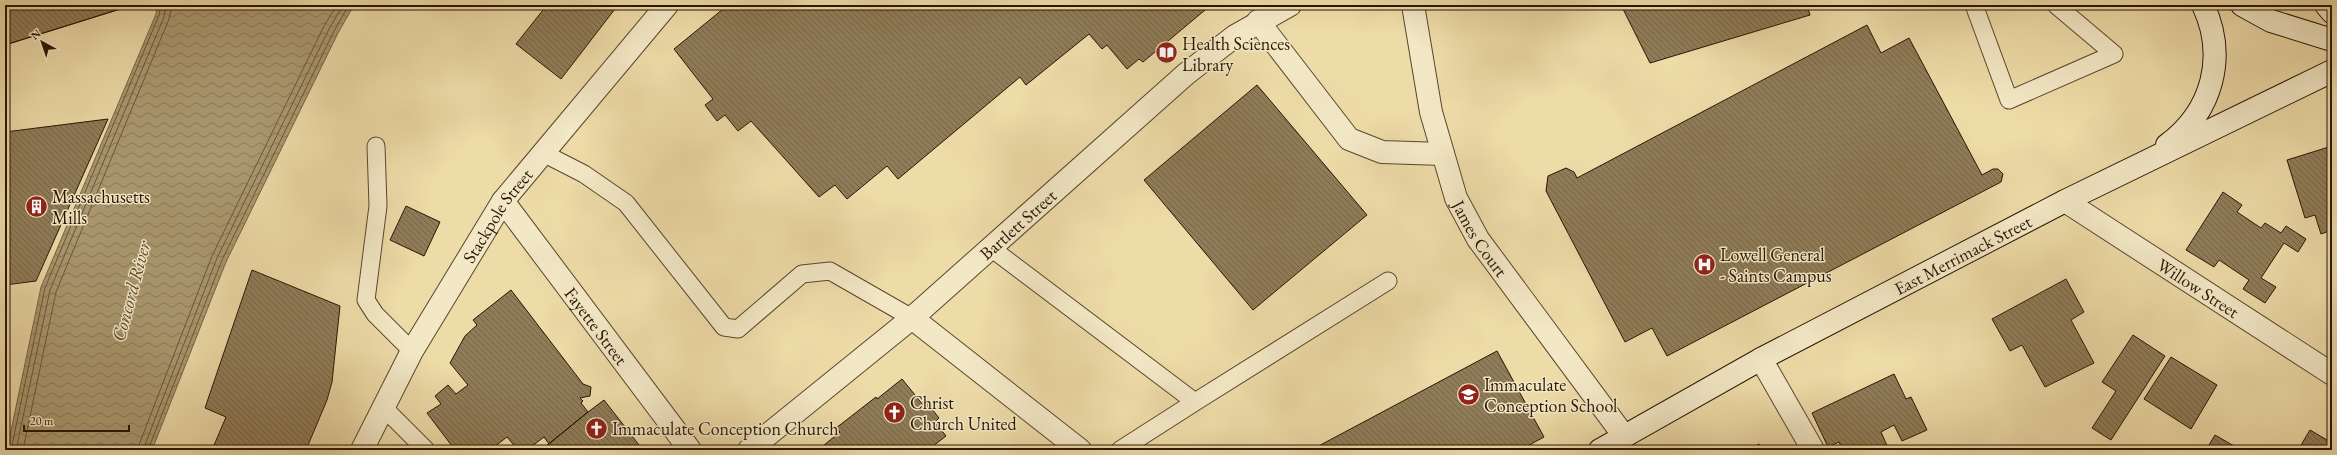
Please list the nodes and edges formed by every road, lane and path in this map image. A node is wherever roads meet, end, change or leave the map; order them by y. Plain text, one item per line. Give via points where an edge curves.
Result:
1 (667, 5) edge
2 (1290, 5) edge
3 (1413, 5) edge
4 (1974, 5) edge
5 (2056, 5) edge
6 (2203, 5) edge
7 (2242, 5) edge
8 (2326, 5) edge
9 (2332, 12) edge
10 (1258, 21) junction
11 (2332, 40) edge
12 (2332, 71) edge
13 (376, 146) dead end
14 (543, 154) junction
15 (1444, 154) junction
16 (2138, 165) junction
17 (503, 201) junction
18 (2065, 201) junction
19 (991, 248) junction
20 (1388, 280) dead end
21 (912, 318) junction
22 (412, 351) junction
23 (1761, 359) junction
24 (2332, 374) edge
25 (1195, 402) junction
26 (384, 407) junction
27 (1624, 436) junction
28 (362, 450) edge
29 (426, 450) edge
30 (690, 450) edge
31 (749, 450) edge
32 (1080, 450) edge
33 (1120, 450) edge
34 (1600, 450) edge
35 (1813, 450) edge

1 - 14 street, Stackpole Street
2 - 10 street, Bartlett Street
3 - 15 street, James Court via 1431,112
4 - 5 lane via 2009,100 2114,54
6 - 16 street via 2212,23 2216,56 2211,86 2198,112 2180,135
7 - 11 street via 2271,21
8 - 9 street
10 - 15 street via 1349,139 1382,152
10 - 19 street, Bartlett Street via 1186,74
12 - 16 street, East Merrimack Street
13 - 22 lane via 378,206 366,300 374,314
14 - 17 street, Stackpole Street
14 - 21 lane via 584,174 626,203 724,327 738,329 802,274 830,271
15 - 27 street, James Court via 1456,198 1478,239
16 - 18 street, East Merrimack Street
17 - 22 street, Stackpole Street
17 - 30 street, Fayette Street
18 - 23 street, East Merrimack Street
18 - 24 street, Willow Street
19 - 21 street, Bartlett Street
19 - 25 lane
20 - 25 lane
21 - 31 street, Bartlett Street
21 - 32 street
22 - 26 street, Stackpole Street
23 - 27 street, East Merrimack Street
23 - 35 street
25 - 33 lane
26 - 28 street, Stackpole Street
26 - 29 lane
27 - 34 street, East Merrimack Street

